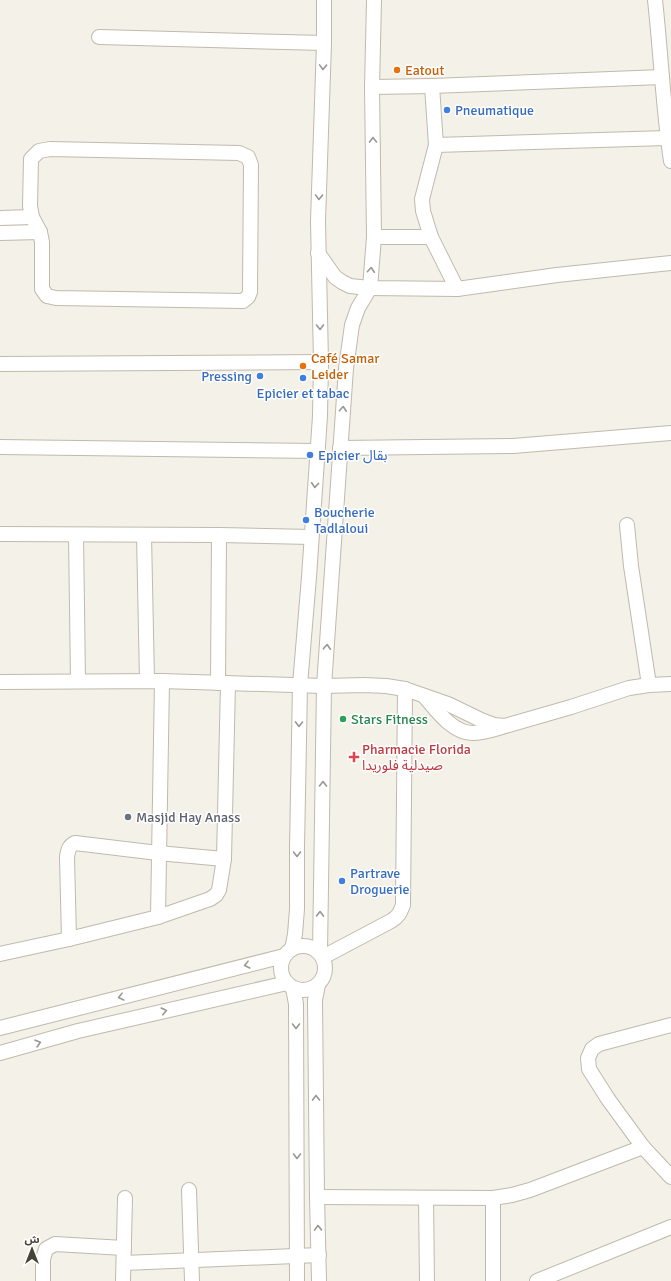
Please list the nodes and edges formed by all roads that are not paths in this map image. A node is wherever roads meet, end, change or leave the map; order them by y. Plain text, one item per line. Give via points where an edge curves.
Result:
1 (324, 0) edge
2 (374, 0) edge
3 (655, 0) edge
4 (99, 37) dead end
5 (324, 42) junction
6 (665, 43) edge
7 (662, 77) junction
8 (432, 86) junction
9 (372, 87) junction
10 (668, 138) junction
11 (436, 145) junction
12 (671, 161) edge
13 (32, 217) junction
14 (0, 218) edge
15 (40, 232) junction
16 (0, 233) edge
17 (431, 237) junction
18 (374, 238) junction
19 (318, 253) junction
20 (671, 263) edge
21 (370, 288) junction
22 (456, 289) junction
23 (321, 362) junction
24 (0, 364) edge
25 (671, 433) edge
26 (0, 447) edge
27 (340, 448) junction
28 (318, 451) junction
29 (627, 525) dead end
30 (0, 534) edge
31 (76, 535) junction
32 (144, 535) junction
33 (219, 535) junction
34 (312, 538) junction
35 (78, 681) junction
36 (147, 681) junction
37 (162, 681) junction
38 (0, 682) edge
39 (223, 683) junction
40 (671, 684) edge
41 (300, 685) junction
42 (649, 685) junction
43 (324, 686) junction
44 (405, 689) junction
45 (158, 854) junction
46 (224, 859) junction
47 (158, 917) junction
48 (69, 939) junction
49 (288, 952) junction
50 (0, 954) edge
51 (322, 955) junction
52 (290, 985) junction
53 (318, 985) junction
54 (671, 1025) edge
55 (0, 1028) edge
56 (0, 1053) edge
57 (643, 1147) junction
58 (671, 1177) edge
59 (189, 1190) dead end
60 (317, 1197) junction
61 (125, 1198) dead end
62 (426, 1198) junction
63 (493, 1198) junction
64 (671, 1227) edge
65 (124, 1248) junction
66 (318, 1255) junction
67 (297, 1256) junction
68 (192, 1260) junction
69 (124, 1263) junction
70 (43, 1281) edge
71 (123, 1281) edge
72 (192, 1281) edge
73 (297, 1281) edge
74 (319, 1281) edge
75 (427, 1281) edge
76 (493, 1281) edge
77 (537, 1281) edge

1 - 5 street
2 - 9 street
3 - 6 street
4 - 5 street
5 -> 19 street
6 - 7 street
7 - 8 street
7 - 10 street
8 - 9 street
8 - 11 street
18 -> 9 street
10 - 11 street
10 - 12 street
11 - 17 street via 422,199
13 - 14 street
13 - 15 street
13 - 15 street via 31,159 39,151 50,149 239,153 248,157 251,165 250,292 243,301 47,296 42,289
15 - 16 street
17 - 18 street
17 - 22 street
21 -> 18 street
19 - 21 street via 335,277 342,282 350,286
19 -> 23 street
20 - 22 street
21 - 22 street
27 -> 21 street via 352,325 358,308
23 - 24 street
23 - 28 street
25 - 27 street via 513,446
26 - 28 street
43 -> 27 street
28 -> 34 street
29 - 42 street via 632,579
30 - 31 street
31 - 32 street
31 - 35 street
32 - 33 street
32 - 36 street
33 - 34 street
33 - 39 street
34 - 41 street
35 - 36 street
35 - 38 street
36 - 37 street
37 - 39 street
37 - 45 street
39 - 41 street
39 - 46 street
40 - 42 street
41 - 43 street
41 -> 49 street via 297,909 295,934
42 - 44 street via 629,688 505,726 481,720 448,704
43 - 44 street via 364,685
51 -> 43 street
44 - 51 street via 401,912 391,921
45 - 46 street
45 - 47 street
45 - 48 street via 75,843 69,847
46 - 47 street via 220,890 216,895
47 - 48 street
48 - 50 street
49 - 51 street via 299,946 307,946
49 - 52 street via 281,967
49 -> 55 street
51 - 53 street via 325,963 324,975
52 - 53 street via 300,990
56 -> 52 street via 78,1031
52 -> 67 street via 296,1004
60 -> 53 street via 315,1000
54 - 57 street via 599,1044 592,1049 588,1058 589,1069
57 - 58 street
57 - 63 street via 530,1190
59 - 68 street
60 - 62 street
66 -> 60 street
61 - 65 street
62 - 63 street
62 - 75 street
63 - 76 street
64 - 77 street
65 - 69 street
65 - 70 street via 55,1244 46,1249 43,1259
66 - 67 street
66 - 74 street
67 - 68 street
67 - 73 street
68 - 69 street
68 - 72 street
69 - 71 street

